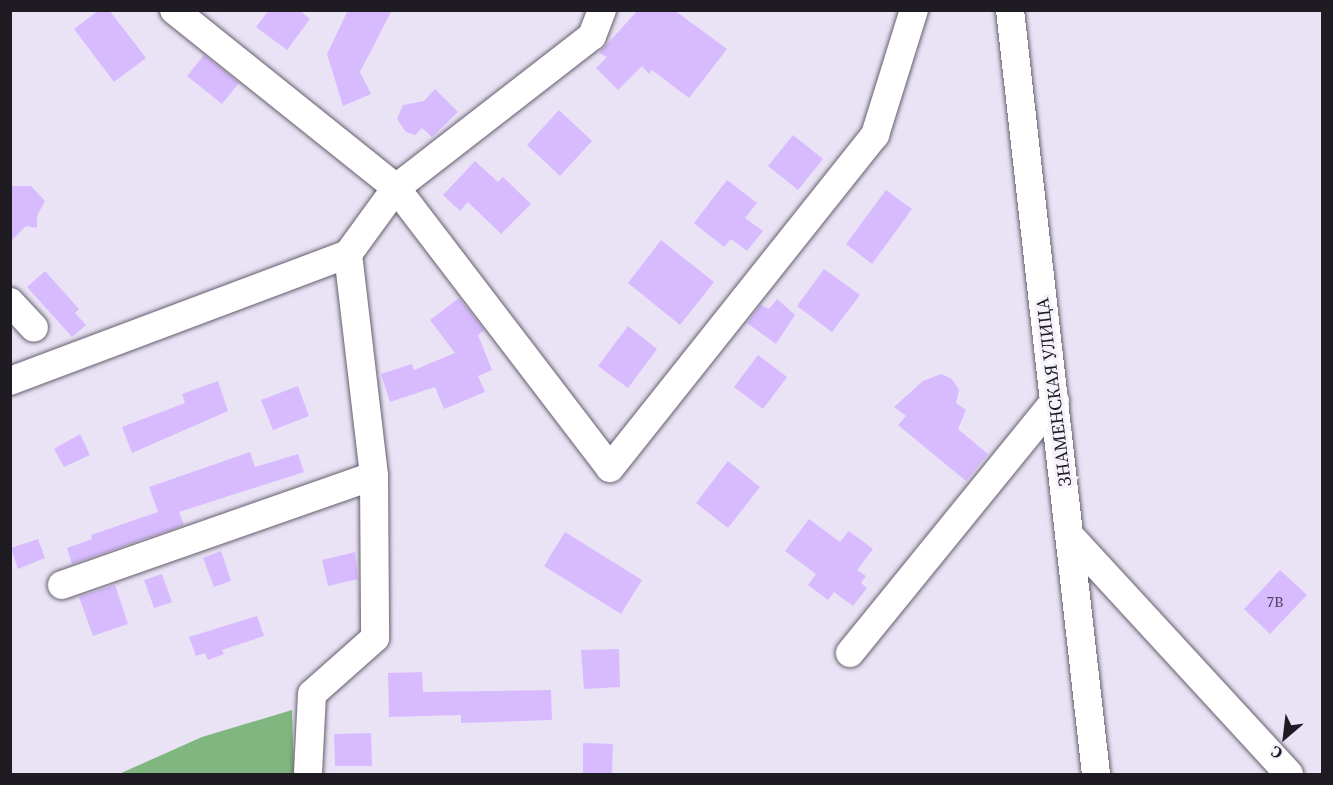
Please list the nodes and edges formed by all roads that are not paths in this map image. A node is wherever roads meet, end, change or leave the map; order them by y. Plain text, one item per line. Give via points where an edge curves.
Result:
1 (174, 10) edge
2 (602, 10) edge
3 (914, 10) edge
4 (1010, 10) edge
5 (396, 188) junction
6 (348, 254) junction
7 (10, 302) edge
8 (34, 328) dead end
9 (10, 381) edge
10 (1055, 401) junction
11 (374, 476) junction
12 (1071, 537) junction
13 (62, 585) dead end
14 (850, 653) dead end
15 (308, 774) edge
16 (1096, 774) edge
17 (1289, 774) edge

1 - 5 street
2 - 5 street via 592,36
3 - 5 street via 875,135 610,468
4 - 10 street, ЗНАМЕНСКАЯ УЛИЦА
5 - 6 street
6 - 9 street
6 - 11 street
7 - 8 street
10 - 12 street, ЗНАМЕНСКАЯ УЛИЦА
10 - 14 street
11 - 13 street
11 - 15 street via 375,638 312,694
12 - 16 street, ЗНАМЕНСКАЯ УЛИЦА
12 - 17 street

